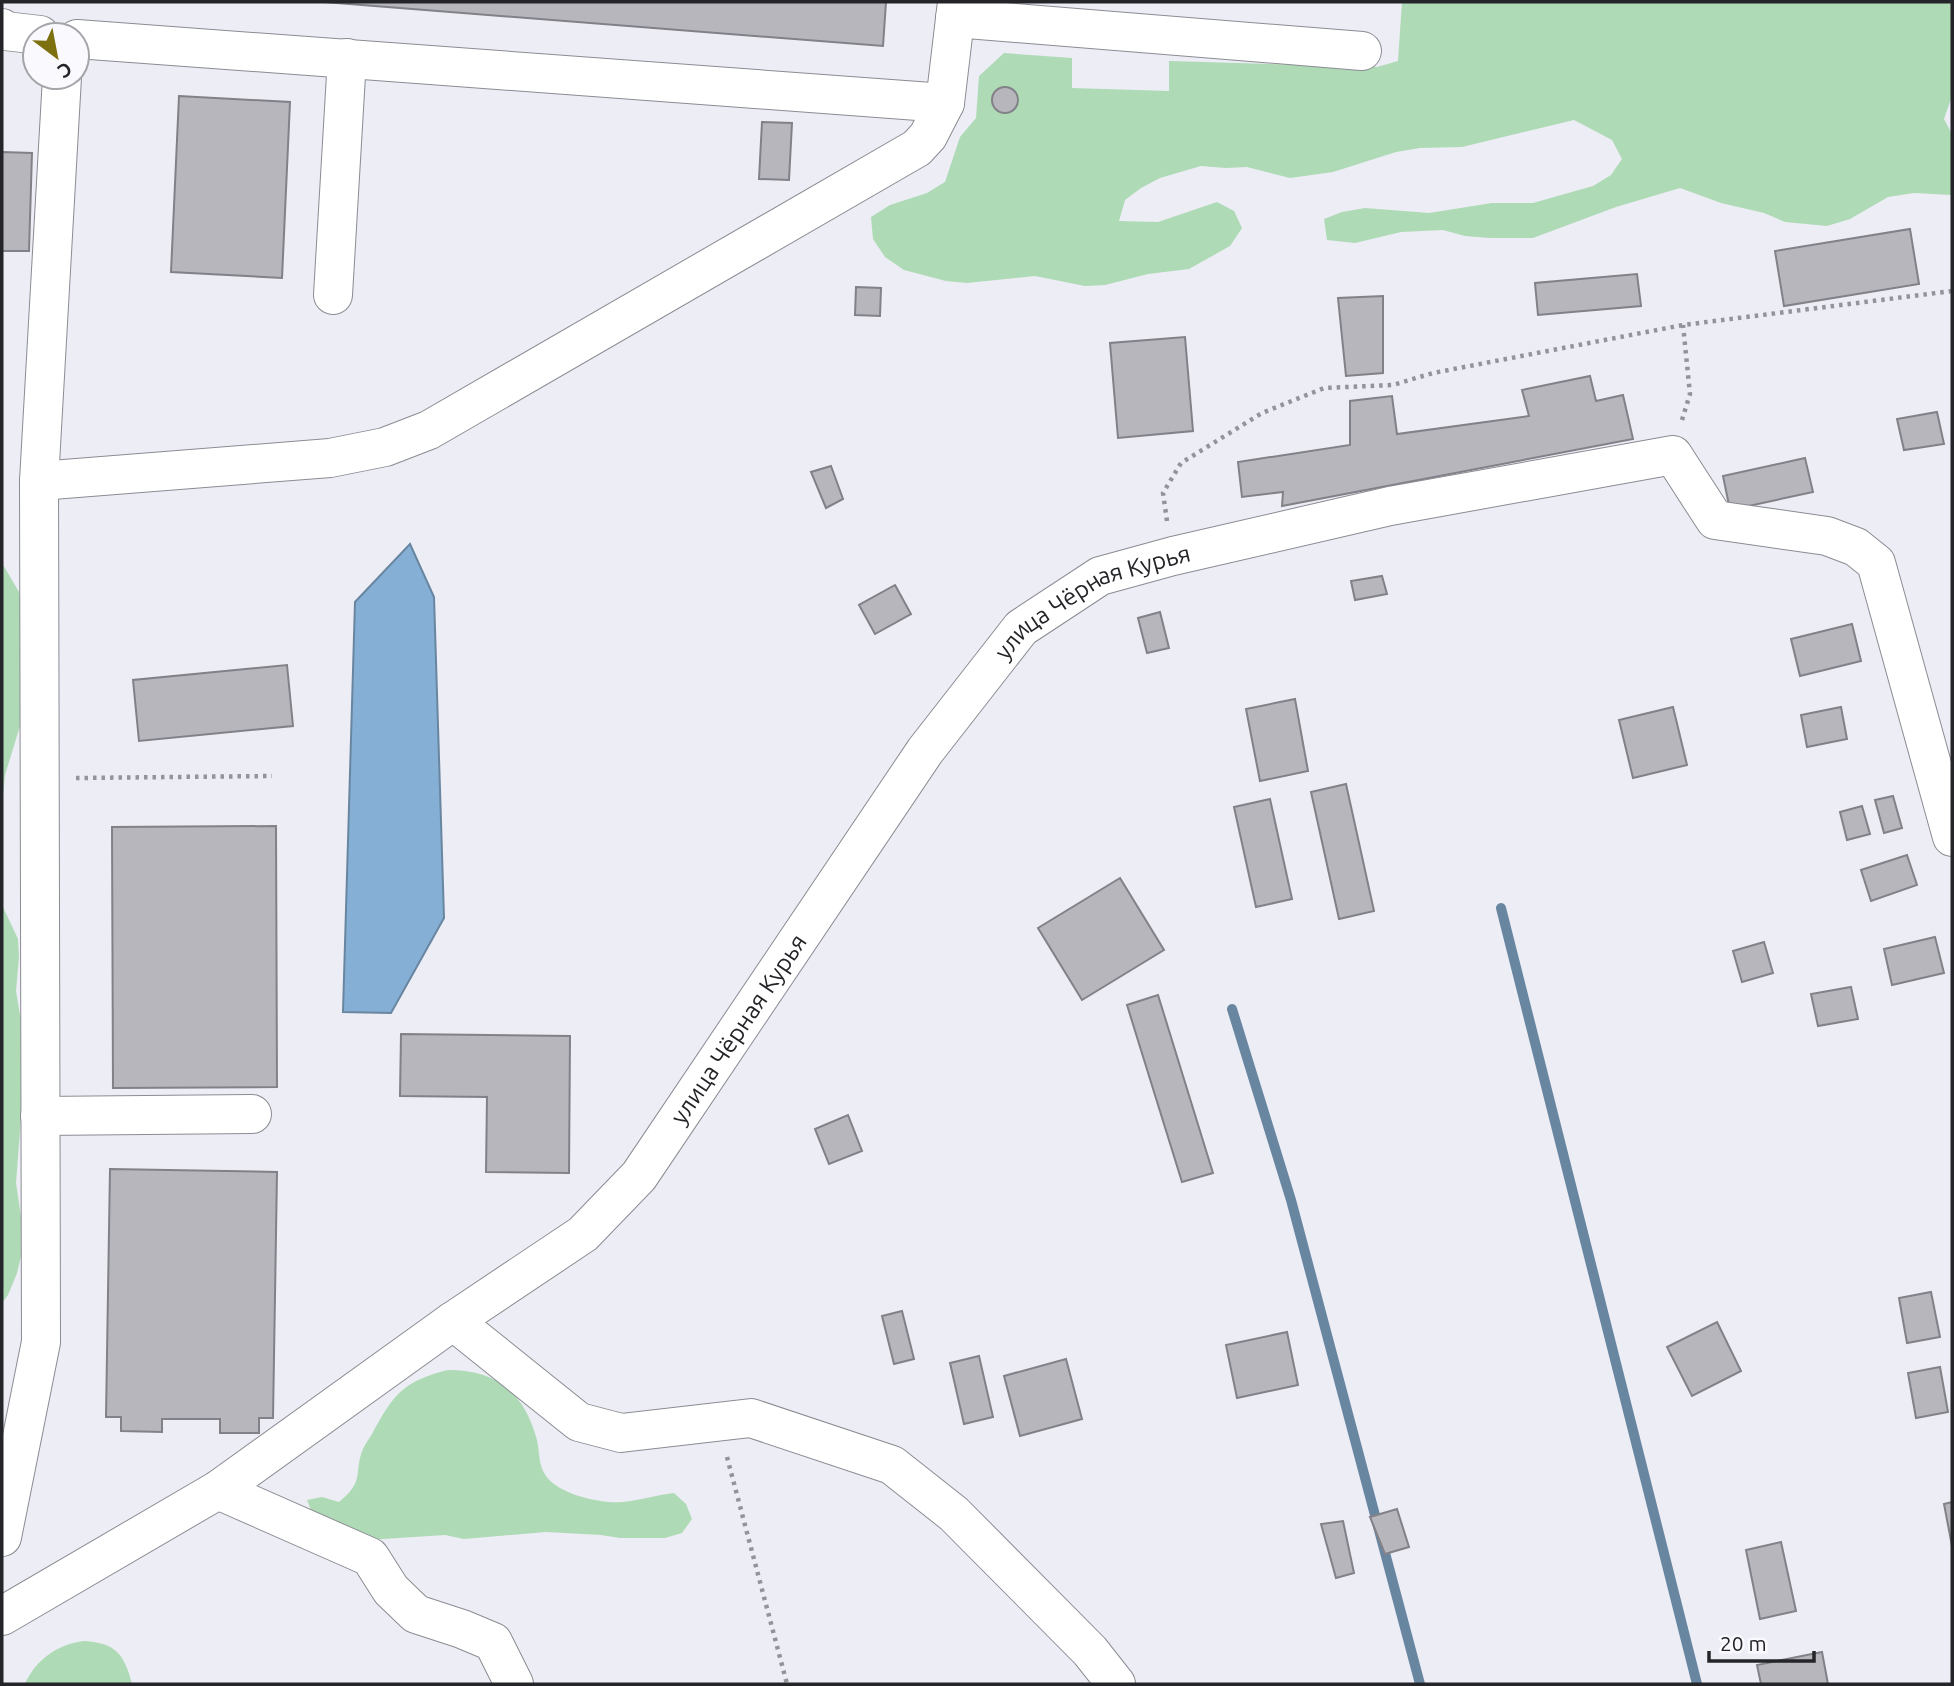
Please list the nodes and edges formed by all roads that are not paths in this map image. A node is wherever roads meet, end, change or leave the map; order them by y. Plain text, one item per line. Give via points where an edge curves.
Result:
1 (956, 10) edge
2 (2, 28) edge
3 (21, 33) edge
4 (91, 39) edge
5 (1362, 51) dead end
6 (347, 58) junction
7 (61, 91) edge
8 (945, 103) junction
9 (334, 295) dead end
10 (39, 481) junction
11 (1952, 837) edge
12 (251, 1114) dead end
13 (40, 1116) junction
14 (453, 1321) junction
15 (218, 1490) junction
16 (2, 1537) edge
17 (2, 1616) edge
18 (514, 1684) edge
19 (1116, 1684) edge

1 - 5 street
1 - 8 street
2 - 3 street
4 - 6 street
6 - 8 street
6 - 9 street
7 - 10 street
8 - 10 street via 917,148 429,430 385,447 331,458
10 - 13 street
11 - 14 street, улица Чёрная Курья via 1876,563 1856,547 1827,536 1715,520 1673,455 1390,506 1100,576 1021,628 925,751 639,1176 583,1234
12 - 13 street
13 - 16 street via 41,1342
14 - 15 street, улица Чёрная Курья
14 - 19 street via 579,1422 621,1433 751,1418 892,1465 954,1514 1071,1631
15 - 17 street, улица Чёрная Курья
15 - 18 street via 370,1557 391,1590 416,1614 493,1642

